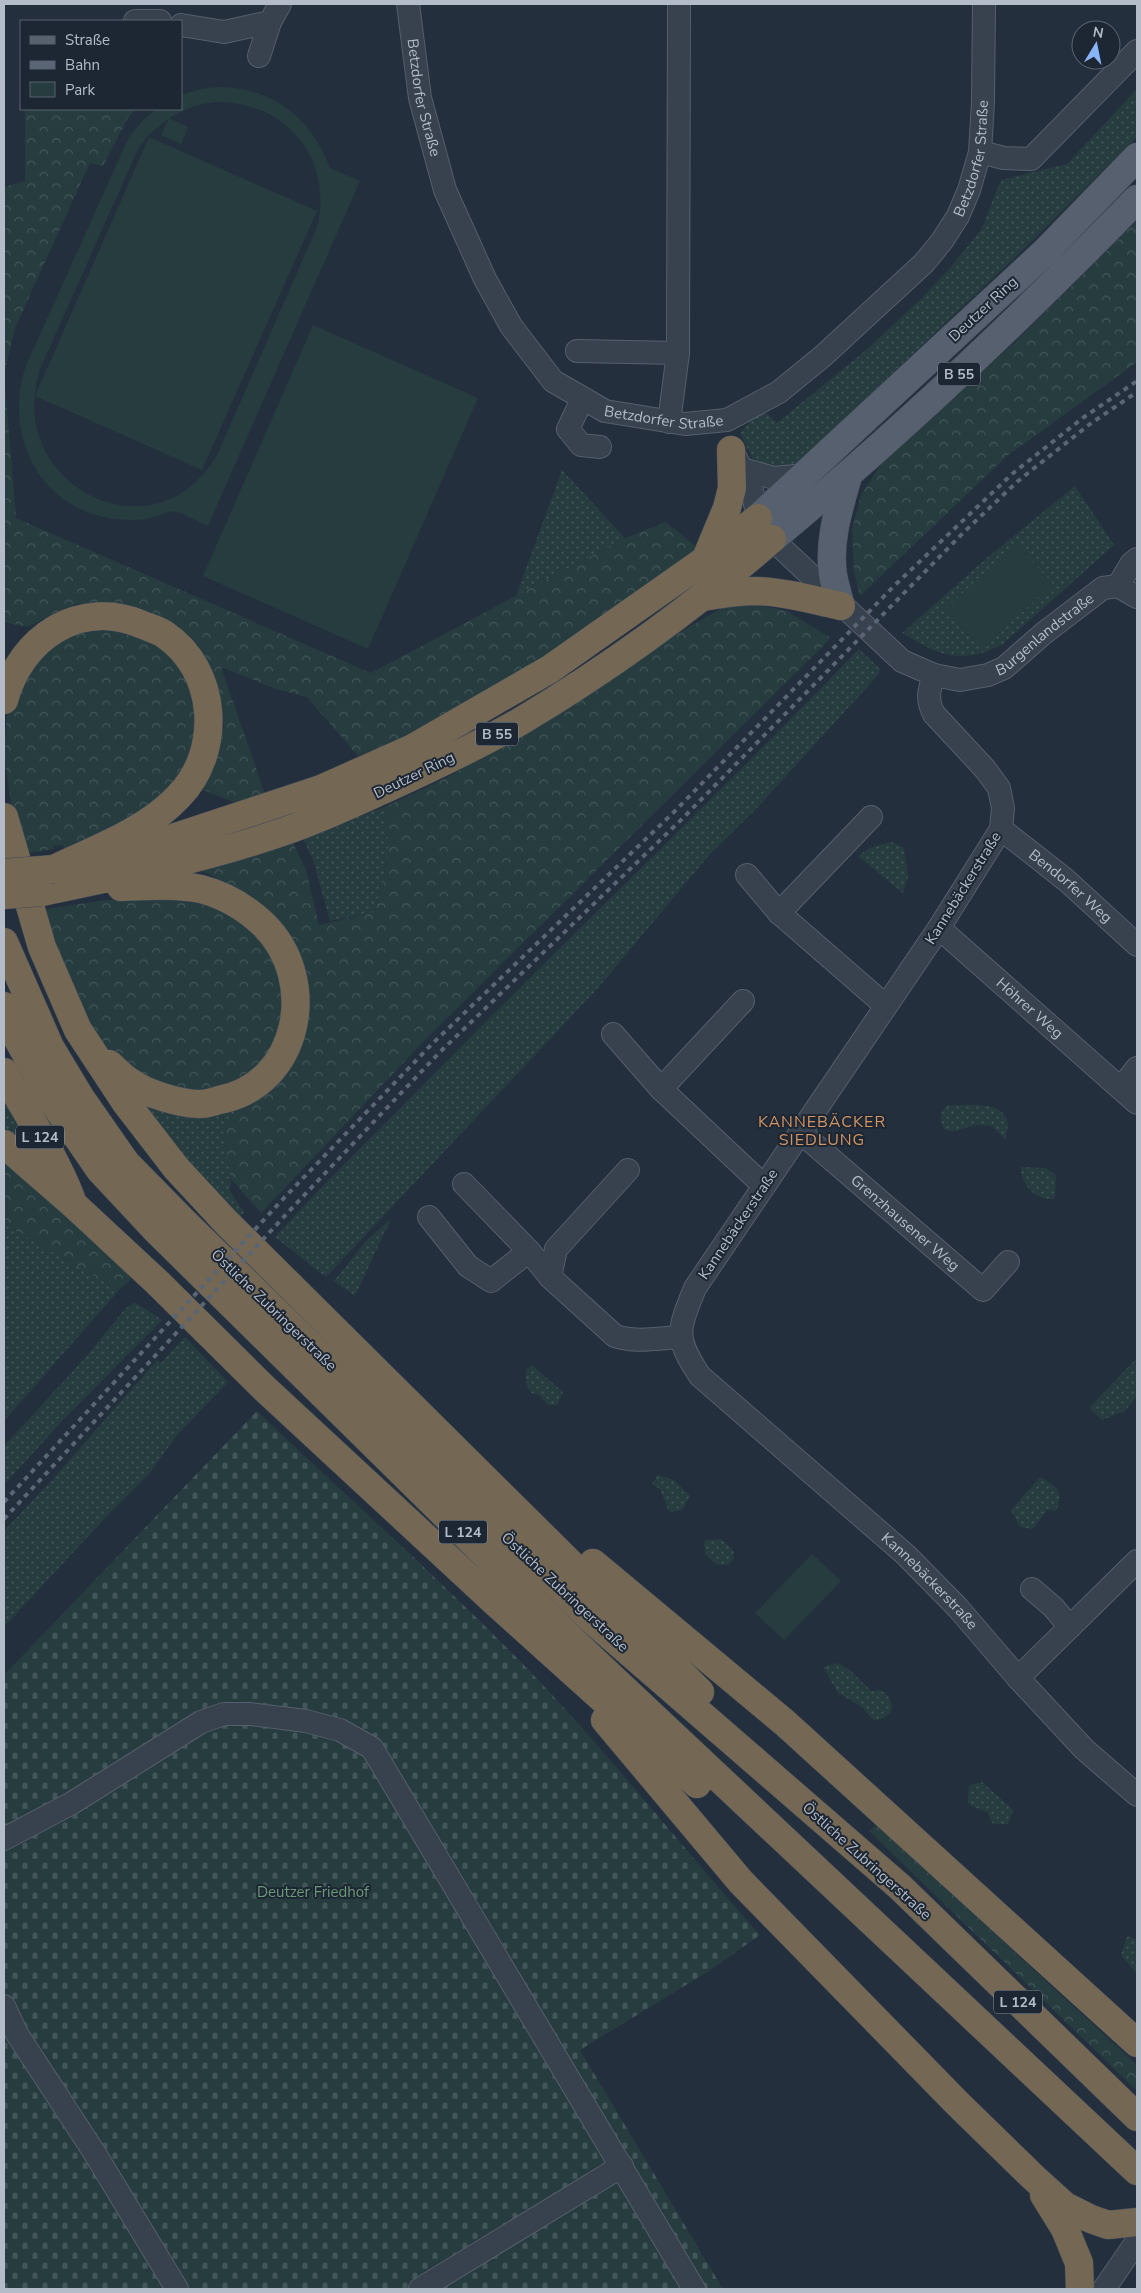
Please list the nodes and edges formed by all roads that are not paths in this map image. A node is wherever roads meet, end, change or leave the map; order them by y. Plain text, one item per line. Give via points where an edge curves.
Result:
1 (408, 4) edge
2 (679, 4) edge
3 (984, 4) edge
4 (275, 13) edge
5 (182, 25) edge
6 (1137, 51) edge
7 (259, 56) dead end
8 (980, 152) junction
9 (1137, 157) edge
10 (1137, 199) edge
11 (577, 351) dead end
12 (678, 353) junction
13 (583, 398) junction
14 (727, 420) junction
15 (669, 422) junction
16 (600, 447) dead end
17 (737, 459) junction
18 (805, 476) junction
19 (848, 476) junction
20 (765, 529) junction
21 (1137, 559) edge
22 (705, 560) junction
23 (1128, 591) edge
24 (701, 597) junction
25 (841, 606) junction
26 (934, 676) junction
27 (4, 700) edge
28 (4, 817) edge
29 (871, 817) dead end
30 (1001, 829) junction
31 (4, 873) edge
32 (747, 875) dead end
33 (62, 881) junction
34 (4, 895) edge
35 (779, 914) junction
36 (940, 928) junction
37 (4, 942) edge
38 (1137, 945) edge
39 (743, 1001) dead end
40 (4, 1006) edge
41 (886, 1006) junction
42 (78, 1030) junction
43 (613, 1034) dead end
44 (1137, 1068) edge
45 (4, 1072) edge
46 (661, 1089) junction
47 (1129, 1095) edge
48 (800, 1132) junction
49 (4, 1144) edge
50 (628, 1170) dead end
51 (464, 1184) dead end
52 (764, 1186) junction
53 (73, 1204) junction
54 (429, 1216) dead end
55 (528, 1251) junction
56 (1008, 1262) dead end
57 (550, 1276) junction
58 (681, 1337) junction
59 (466, 1458) junction
60 (1137, 1561) edge
61 (1032, 1589) dead end
62 (496, 1603) junction
63 (1070, 1626) junction
64 (1018, 1678) junction
65 (1137, 1795) edge
66 (4, 1840) edge
67 (900, 1887) junction
68 (949, 1995) junction
69 (4, 2006) edge
70 (1137, 2043) edge
71 (1137, 2117) edge
72 (622, 2166) junction
73 (1137, 2171) edge
74 (1033, 2177) junction
75 (1137, 2222) edge
76 (1137, 2241) edge
77 (177, 2289) edge
78 (420, 2289) edge
79 (694, 2289) edge
80 (1080, 2289) edge
81 (1104, 2289) edge

1 - 13 street, Betzdorfer Straße via 420,98 445,190 481,270 511,326 553,381
2 - 12 street
3 - 8 street, Betzdorfer Straße
4 - 5 street via 224,32
4 - 7 street
6 - 8 street via 1031,159 1004,158
8 - 14 street, Betzdorfer Straße via 958,216 924,263 824,356 779,392
9 - 18 main road, Deutzer Ring / B 55 via 1045,252
10 - 19 main road, Deutzer Ring / B 55 via 1062,276
11 - 12 street
12 - 15 street
13 - 15 street, Betzdorfer Straße via 605,411
13 - 16 street via 568,429 581,446
14 - 15 street, Betzdorfer Straße via 700,424
14 - 17 street
17 - 18 street via 774,478
17 - 20 street
17 - 22 highway via 727,508
18 - 20 main road, Deutzer Ring / B 55
19 - 20 main road, Deutzer Ring / B 55
19 - 25 main road via 835,522 832,548 833,575
20 - 22 highway, Deutzer Ring / B 55
20 - 24 highway, Deutzer Ring / B 55 via 733,573
20 - 25 street
21 - 23 street, Burgenlandstraße via 1131,564
22 - 33 highway, Deutzer Ring / B 55 via 583,647 500,700 413,748 306,794 105,861
23 - 26 street, Burgenlandstraße via 1102,588 1004,668 988,675 960,680
24 - 25 highway via 758,591
24 - 33 highway, Deutzer Ring / B 55 via 574,688 520,721 426,770 270,836 182,861
25 - 26 street via 902,661
26 - 30 street, Kannebäckerstraße via 928,695 929,704 934,714 999,788 1003,808
27 - 33 highway via 8,682 23,656 43,636 70,621 103,616 132,620 164,634 201,677 208,704 209,735 199,766 180,796 151,821
28 - 42 highway via 42,947
29 - 35 street
30 - 36 street, Kannebäckerstraße
30 - 38 street, Bendorfer Weg via 1066,880
31 - 33 highway, Deutzer Ring / B 55, bridge
32 - 35 street
33 - 34 highway, Deutzer Ring / B 55, bridge via 42,892
33 - 42 highway via 111,888 170,886 201,890 229,900 272,932 288,958 296,981 297,1008 284,1052 257,1085 233,1098 200,1104 164,1097 132,1084 105,1061
35 - 41 street
36 - 41 street, Kannebäckerstraße
36 - 47 street, Höhrer Weg
37 - 67 highway, Östliche Zubringerstraße / L 124 via 50,1047 126,1163 591,1620
39 - 46 street
40 - 68 highway, Östliche Zubringerstraße / L 124 via 16,1036 50,1099 100,1170 156,1230 581,1649
41 - 48 street, Kannebäckerstraße
42 - 59 highway via 126,1103 176,1168 226,1222
43 - 46 street
44 - 47 street, Höhrer Weg
45 - 53 highway, L 124 via 54,1160
46 - 52 street
48 - 52 street, Kannebäckerstraße
48 - 56 street, Grenzhausener Weg via 982,1290
49 - 53 highway
50 - 57 street via 556,1249
51 - 55 street
52 - 58 street, Kannebäckerstraße via 695,1288
53 - 62 highway via 264,1388
54 - 55 street via 468,1266 491,1281
55 - 57 street
57 - 58 street via 615,1336 643,1340
58 - 64 street, Kannebäckerstraße via 685,1353 700,1376 906,1555 958,1608
59 - 67 highway, L 124
59 - 70 highway via 785,1723
60 - 63 street
61 - 63 street
62 - 68 highway via 855,1925
62 - 74 highway via 614,1730 741,1882
63 - 64 street
64 - 65 street, Kannebäckerstraße via 1084,1749
66 - 72 street via 72,1804 201,1722 224,1714 306,1721 340,1730 372,1748
67 - 71 highway, Östliche Zubringerstraße / L 124
68 - 73 highway, Östliche Zubringerstraße / L 124
69 - 77 street via 18,2034
72 - 78 street
72 - 79 street
74 - 75 highway via 1065,2206 1091,2219 1108,2225
74 - 80 highway via 1057,2216 1079,2262
76 - 81 street

